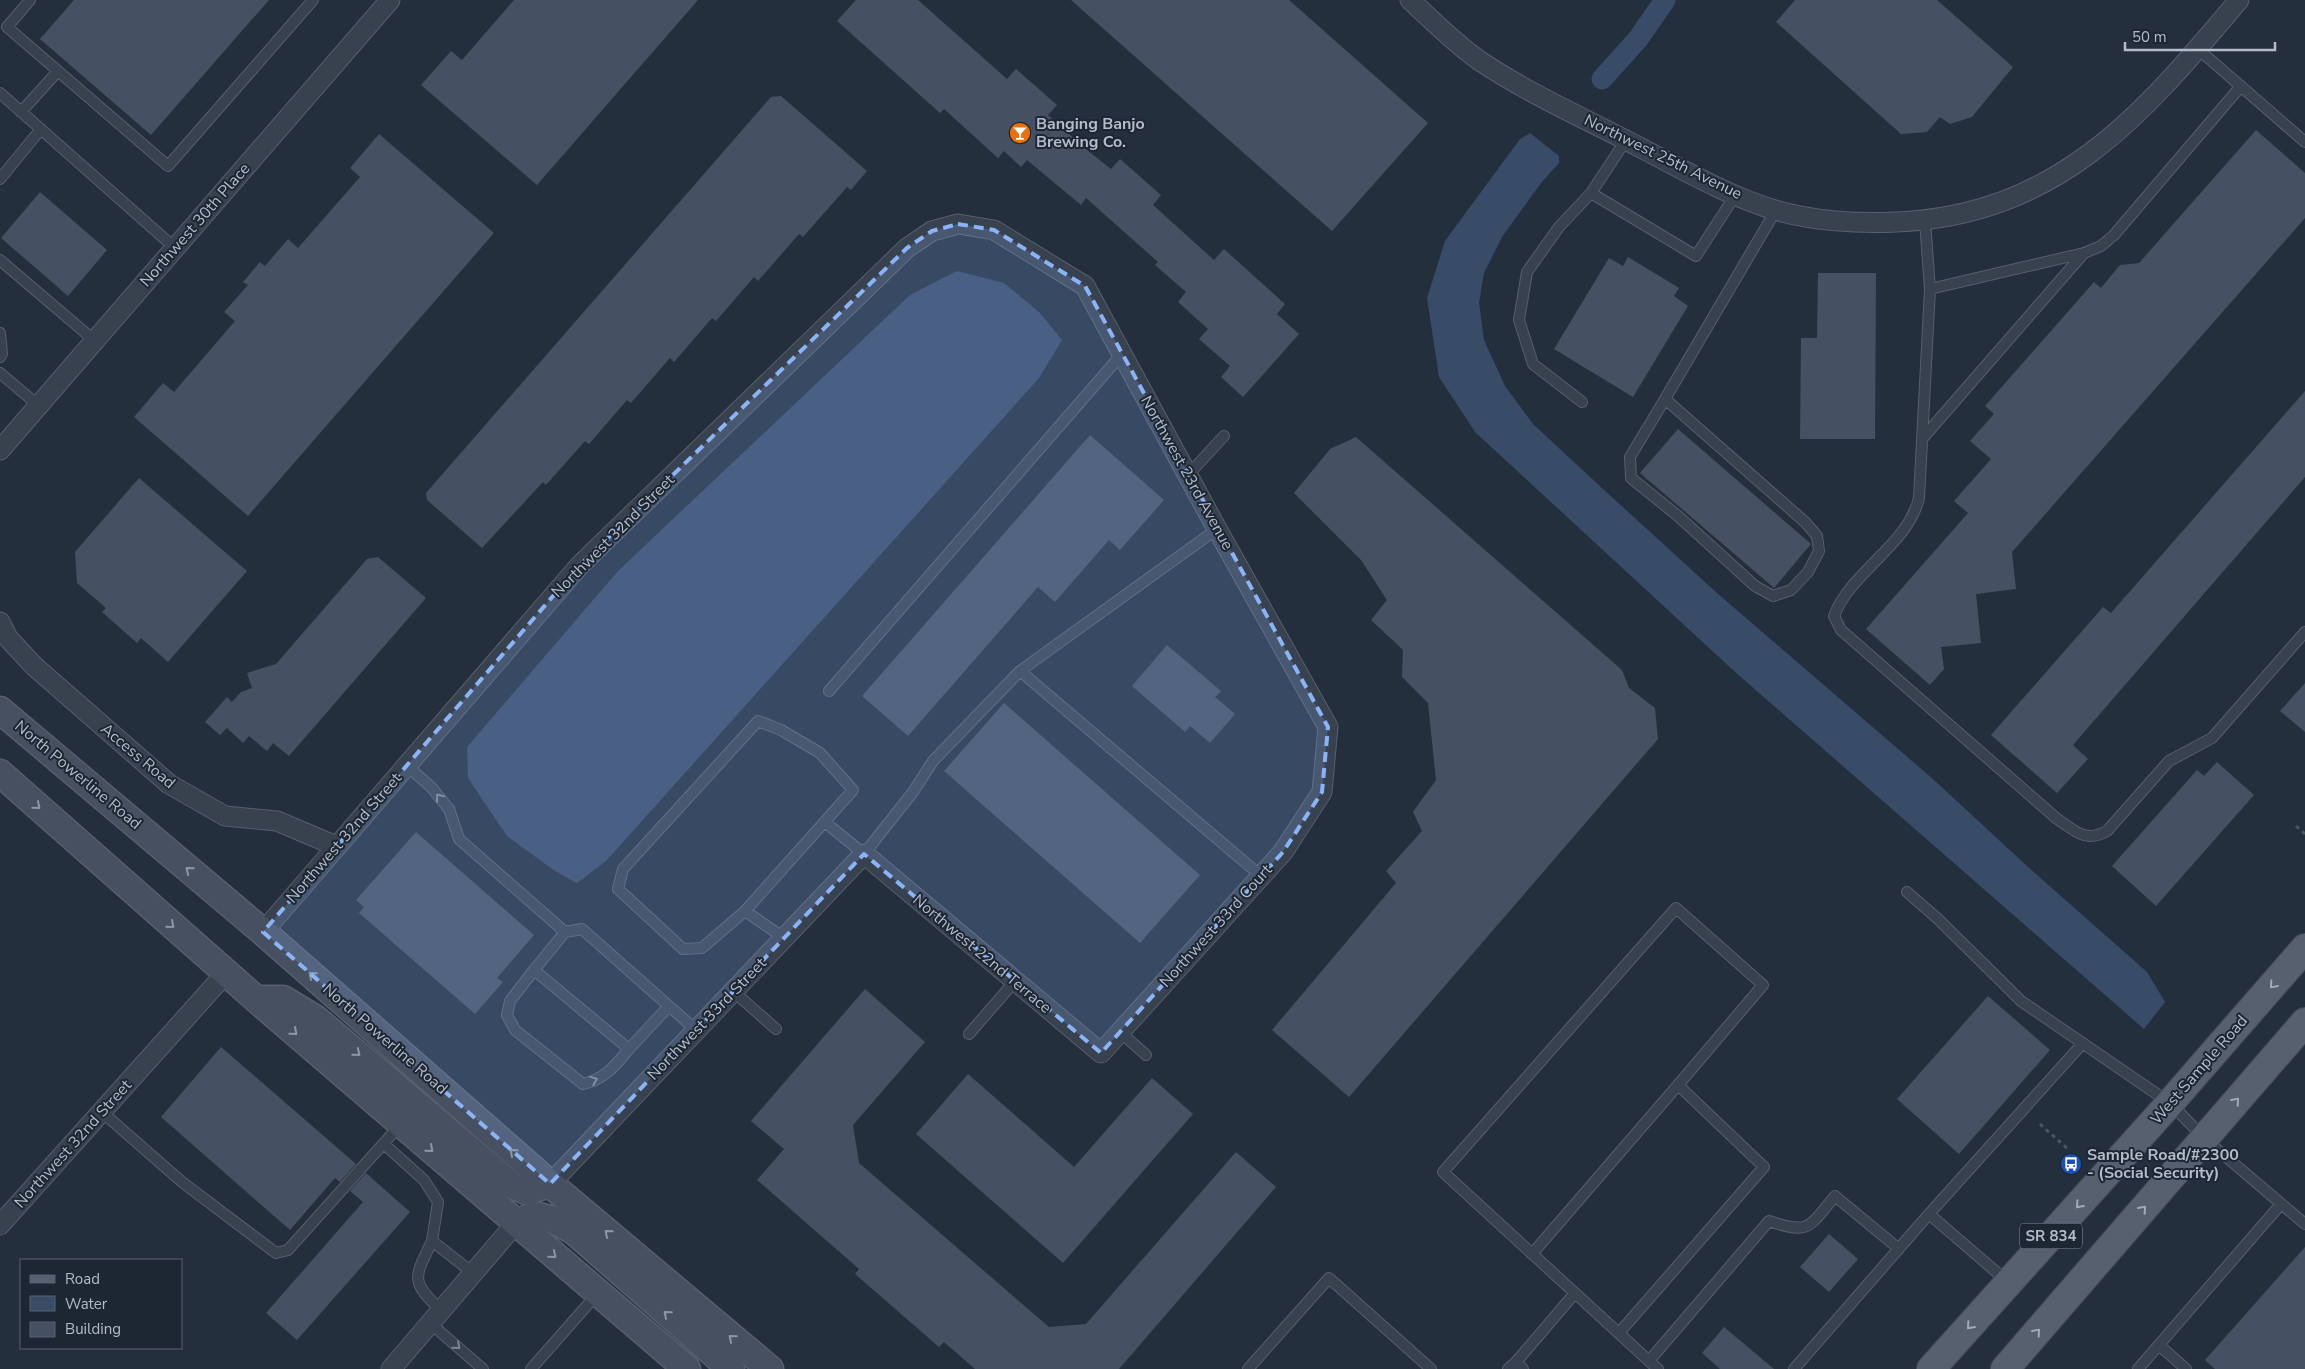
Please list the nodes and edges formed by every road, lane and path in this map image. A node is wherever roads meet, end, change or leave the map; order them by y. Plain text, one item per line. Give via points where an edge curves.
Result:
1 (30, 0) edge
2 (313, 0) edge
3 (390, 0) edge
4 (1410, 0) edge
5 (2240, 0) edge
6 (2198, 49) junction
7 (58, 70) junction
8 (2241, 86) junction
9 (0, 93) edge
10 (21, 112) junction
11 (41, 130) junction
12 (1626, 140) junction
13 (2305, 142) edge
14 (0, 179) edge
15 (1590, 194) junction
16 (1736, 194) junction
17 (1776, 210) junction
18 (1926, 221) junction
19 (958, 224) joint
20 (175, 248) junction
21 (2084, 253) junction
22 (0, 260) edge
23 (1930, 289) junction
24 (0, 332) edge
25 (95, 341) junction
26 (1122, 354) junction
27 (0, 357) edge
28 (0, 373) edge
29 (1665, 399) junction
30 (1582, 402) dead end
31 (39, 406) junction
32 (1224, 436) dead end
33 (1922, 439) junction
34 (0, 450) edge
35 (1187, 476) junction
36 (1217, 529) junction
37 (0, 622) edge
38 (2305, 632) edge
39 (1020, 671) junction
40 (829, 691) dead end
41 (0, 710) edge
42 (406, 765) junction
43 (0, 773) edge
44 (1322, 792) joint
45 (826, 823) junction
46 (2296, 826) dead end
47 (2305, 834) edge
48 (336, 846) junction
49 (864, 854) junction
50 (1261, 876) junction
51 (1907, 892) dead end
52 (745, 911) junction
53 (262, 932) junction
54 (564, 932) junction
55 (784, 938) junction
56 (2305, 948) edge
57 (534, 970) junction
58 (226, 973) junction
59 (1015, 981) junction
60 (733, 991) junction
61 (256, 999) junction
62 (670, 1006) junction
63 (2305, 1022) edge
64 (776, 1028) dead end
65 (696, 1030) junction
66 (1120, 1032) junction
67 (969, 1034) dead end
68 (2083, 1043) junction
69 (629, 1049) junction
70 (1102, 1053) joint
71 (1146, 1055) dead end
72 (1678, 1085) junction
73 (2170, 1103) junction
74 (102, 1112) junction
75 (401, 1124) junction
76 (2040, 1124) dead end
77 (2204, 1138) junction
78 (384, 1144) junction
79 (2068, 1150) dead end
80 (550, 1184) junction
81 (2281, 1204) junction
82 (1929, 1214) junction
83 (516, 1224) junction
84 (2305, 1224) edge
85 (0, 1225) edge
86 (432, 1241) junction
87 (1899, 1249) junction
88 (1532, 1254) junction
89 (473, 1273) junction
90 (2009, 1283) junction
91 (598, 1293) junction
92 (1575, 1293) junction
93 (436, 1317) junction
94 (1619, 1333) junction
95 (2159, 1345) junction
96 (1649, 1361) junction
97 (1516, 1367) edge
98 (391, 1369) edge
99 (483, 1369) edge
100 (530, 1369) edge
101 (687, 1369) edge
102 (731, 1369) edge
103 (770, 1369) edge
104 (1248, 1369) edge
105 (1432, 1369) edge
106 (1658, 1369) edge
107 (1794, 1369) edge
108 (1931, 1369) edge
109 (2005, 1369) edge
110 (2138, 1369) edge
111 (2186, 1369) edge

1 - 7 lane via 7,26
2 - 7 lane via 168,166
3 - 20 street, Northwest 30th Place
4 - 12 street, Northwest 25th Avenue via 1477,59 1519,85
5 - 6 street, Northwest 25th Avenue
6 - 8 lane
6 - 18 street, Northwest 25th Avenue via 2159,93 2107,141 2052,179 1966,214
7 - 10 lane
8 - 13 lane
8 - 21 lane via 2114,235 2101,246
9 - 10 lane
10 - 11 lane
11 - 14 lane
11 - 20 lane
12 - 15 lane
12 - 16 street, Northwest 25th Avenue
15 - 16 lane via 1696,256
15 - 30 lane via 1558,227 1527,272 1519,320 1533,364
16 - 17 street, Northwest 25th Avenue
17 - 18 street, Northwest 25th Avenue via 1856,224
17 - 29 lane
18 - 23 lane
19 - 26 street, Northwest 23rd Avenue via 994,230 1085,286
19 - 42 street, Northwest 32nd Street via 932,231 907,248 586,559
20 - 25 street, Northwest 30th Place
21 - 23 lane
21 - 33 lane
22 - 25 lane
23 - 33 lane
24 - 27 lane
25 - 31 street, Northwest 30th Place
26 - 35 street, Northwest 23rd Avenue
26 - 40 lane
28 - 31 lane
29 - 29 lane via 1817,536 1819,551 1808,572 1791,590 1773,596 1756,586 1631,478 1630,456
31 - 34 street, Northwest 30th Place
32 - 35 lane
33 - 38 lane via 1916,511 1840,600 1834,616 1841,630 2056,818 2080,835 2095,837 2107,831 2169,762 2212,738
35 - 36 street, Northwest 23rd Avenue
36 - 39 lane
36 - 44 street, Northwest 23rd Avenue via 1328,727
37 - 48 street, Access Road via 8,638 34,666 169,784 225,816 277,821
39 - 49 lane via 933,761
39 - 50 lane
53 -> 41 main road, North Powerline Road
42 - 48 street, Northwest 32nd Street
54 -> 42 lane via 459,839 449,809 431,787
43 -> 58 main road
44 - 50 street, Northwest 33rd Court via 1283,852
45 - 49 lane
45 - 52 lane
45 - 52 lane via 853,790 820,753 781,730 758,721 623,869 618,889 684,949 702,948
46 - 47 path
48 - 53 street, Northwest 32nd Street
49 - 55 street, Northwest 33rd Street
49 - 59 street, Northwest 22nd Terrace
50 - 66 street, Northwest 33rd Court
51 - 68 lane via 2021,1001
52 - 55 lane
80 -> 53 main road, North Powerline Road
54 - 57 lane
54 - 62 lane via 582,929
55 - 60 street, Northwest 33rd Street
56 -> 73 main road, West Sample Road / SR 834
57 - 69 lane
57 -> 69 lane via 510,1001 507,1015 516,1030 583,1084 610,1072
58 - 61 main road
58 - 74 street, Northwest 32nd Street
59 - 67 lane
59 - 70 street, Northwest 22nd Terrace
60 - 64 lane
60 - 65 street, Northwest 33rd Street
61 -> 75 main road
61 -> 80 main road via 283,999 316,1019 510,1184 526,1191
62 - 65 lane
62 - 69 lane
77 -> 63 main road, SR 834
65 - 80 street, Northwest 33rd Street
66 - 70 street, Northwest 33rd Court
66 - 71 lane
68 - 73 lane
68 - 82 lane
72 - 88 lane
72 - 88 lane via 1763,986 1676,908 1443,1172
72 - 94 lane via 1764,1167
73 - 77 lane
73 -> 90 main road, West Sample Road / SR 834
74 - 78 lane via 182,1182 276,1253 288,1250
74 - 85 street, Northwest 32nd Street
75 - 78 lane
75 -> 83 main road
76 - 79 path
77 - 81 lane
109 -> 77 main road, SR 834
78 - 86 lane via 424,1180 438,1202
103 -> 80 main road, North Powerline Road
81 - 84 lane
81 - 95 lane
82 - 87 lane
82 - 90 lane
83 - 89 street
83 -> 91 main road
102 -> 83 main road via 574,1232 554,1220 535,1215
86 - 89 lane
86 - 93 lane via 416,1274 421,1292
87 - 96 lane via 1835,1196 1812,1224 1794,1230 1769,1221
87 - 107 lane
88 - 92 lane
89 - 93 street
90 -> 108 main road, West Sample Road / SR 834
91 - 100 lane
91 - 101 main road
92 - 94 lane
92 - 97 lane
93 - 98 street
93 -> 99 lane
94 - 96 lane
95 - 110 lane
95 - 111 lane
96 - 106 lane
104 - 105 lane via 1329,1278

